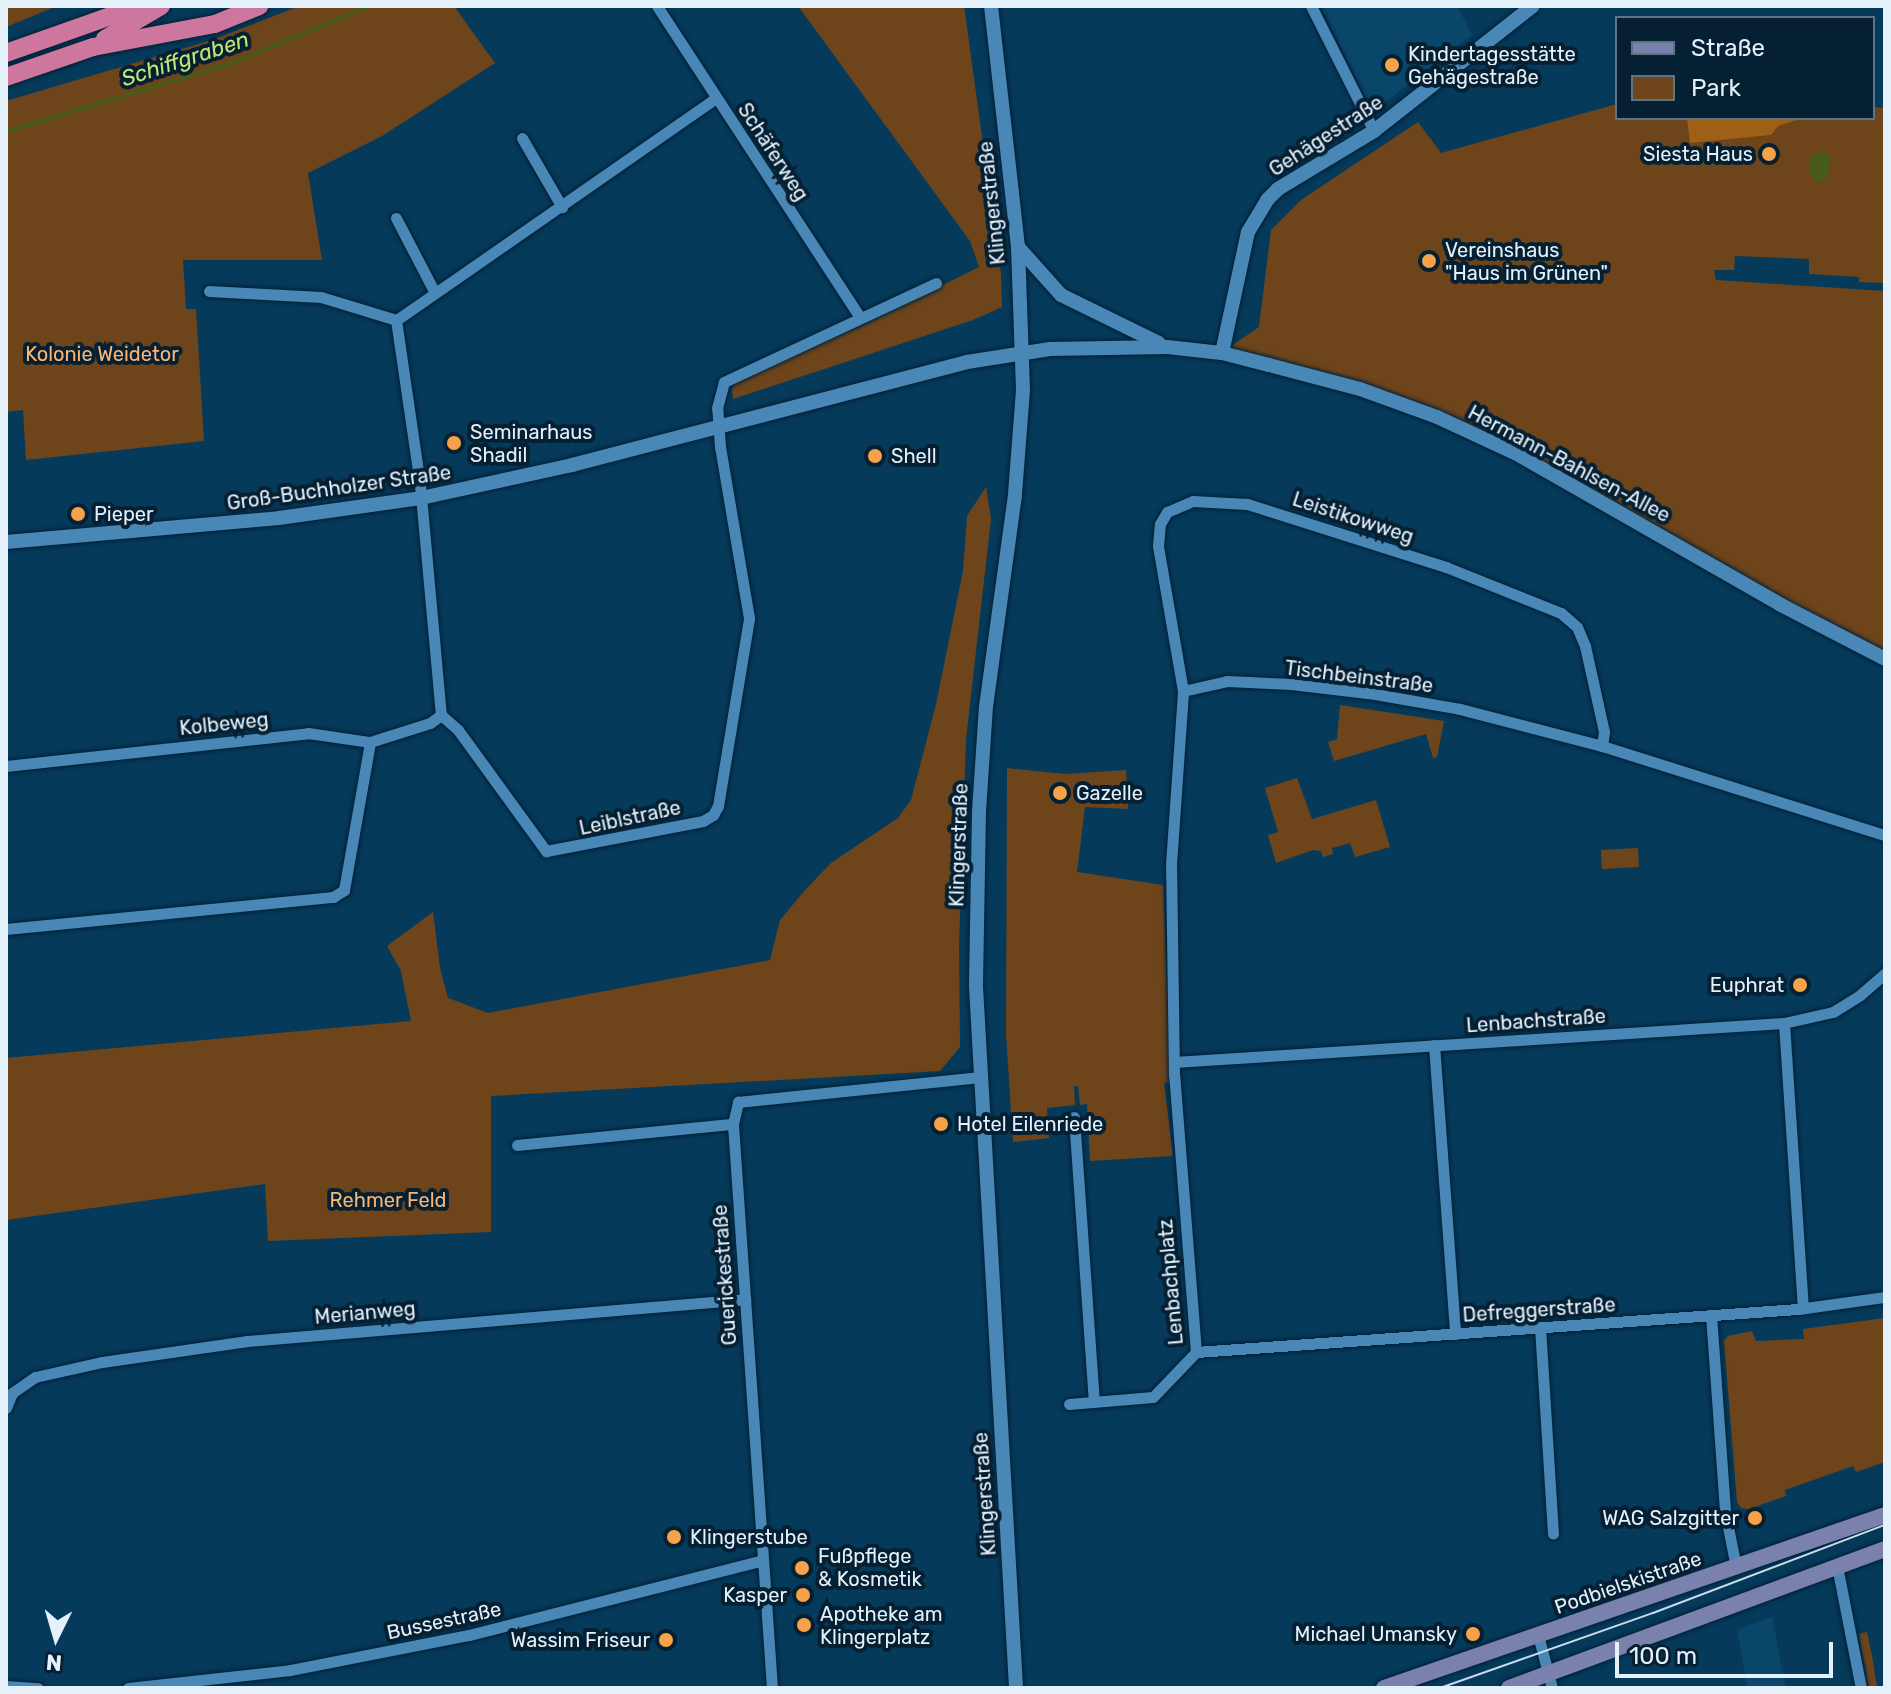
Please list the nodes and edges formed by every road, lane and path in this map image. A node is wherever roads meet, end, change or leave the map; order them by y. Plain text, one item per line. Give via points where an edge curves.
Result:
1 (102, 6) edge
2 (139, 6) edge
3 (161, 6) edge
4 (259, 6) edge
5 (657, 6) edge
6 (991, 6) edge
7 (1311, 6) edge
8 (1533, 6) edge
9 (93, 47) junction
10 (6, 50) edge
11 (6, 77) edge
12 (716, 98) junction
13 (1374, 131) junction
14 (522, 138) dead end
15 (562, 207) junction
16 (396, 218) dead end
17 (1018, 247) junction
18 (936, 283) dead end
19 (209, 291) dead end
20 (434, 291) junction
21 (860, 317) junction
22 (396, 320) junction
23 (1167, 347) junction
24 (1022, 353) junction
25 (1222, 353) junction
26 (718, 425) junction
27 (421, 498) junction
28 (6, 542) edge
29 (1885, 659) edge
30 (1183, 691) junction
31 (441, 715) junction
32 (370, 742) junction
33 (1602, 746) junction
34 (6, 766) edge
35 (1885, 835) edge
36 (6, 929) edge
37 (1885, 973) edge
38 (1784, 1023) junction
39 (1434, 1045) junction
40 (1174, 1062) junction
41 (980, 1077) junction
42 (1074, 1117) dead end
43 (733, 1124) junction
44 (517, 1145) dead end
45 (1885, 1297) edge
46 (745, 1299) junction
47 (1803, 1308) junction
48 (1711, 1315) junction
49 (1540, 1327) junction
50 (1455, 1334) junction
51 (1196, 1352) junction
52 (1094, 1401) junction
53 (1069, 1404) dead end
54 (6, 1408) edge
55 (1885, 1515) edge
56 (1553, 1534) dead end
57 (1885, 1549) edge
58 (763, 1560) junction
59 (1837, 1566) junction
60 (1736, 1567) junction
61 (1538, 1635) junction
62 (1550, 1681) edge
63 (6, 1686) edge
64 (38, 1688) edge
65 (128, 1688) edge
66 (772, 1688) edge
67 (1016, 1688) edge
68 (1384, 1688) edge
69 (1509, 1688) edge
70 (1861, 1688) edge

1 - 10 highway
2 - 10 highway
3 - 9 highway
4 - 9 highway via 215,24
5 - 12 street, Schäferweg
6 - 17 street, Klingerstraße
7 - 13 street
8 - 13 street, Gehägestraße
9 - 11 highway
12 - 15 street
12 - 21 street, Schäferweg
13 - 25 street, Gehägestraße via 1278,189 1257,214 1240,258
14 - 15 street
15 - 20 street
16 - 20 street
17 - 23 street, Hermann-Bahlsen-Allee via 1061,295
17 - 24 street, Klingerstraße
18 - 21 street
19 - 22 street via 321,297
20 - 22 street
21 - 26 street via 724,382 718,395
22 - 27 street
23 - 24 street, Hermann-Bahlsen-Allee
23 - 25 street, Hermann-Bahlsen-Allee
24 - 26 street, Groß-Buchholzer Straße
24 - 41 street, Klingerstraße via 1021,441 986,706 979,812
25 - 29 street, Hermann-Bahlsen-Allee via 1360,389 1437,417 1515,453
26 - 27 street, Groß-Buchholzer Straße via 544,472
26 - 31 street, Leiblstraße via 749,618 713,815 546,851 458,730
27 - 28 street, Groß-Buchholzer Straße via 279,518
27 - 31 street
30 - 33 street, Tischbeinstraße via 1227,681 1361,692 1460,709
30 - 33 street, Leistikowweg via 1158,546 1160,524 1179,505 1226,500 1355,536 1561,613 1577,627 1585,646 1604,732
30 - 40 street via 1171,864
31 - 32 street, Kolbeweg via 416,729
32 - 34 street, Kolbeweg via 308,733
32 - 36 street via 344,890 333,897
33 - 35 street, Tischbeinstraße
37 - 38 street, Lenbachstraße via 1833,1012
38 - 39 street, Lenbachstraße
38 - 47 street
39 - 40 street, Lenbachstraße
39 - 50 street
40 - 51 street, Lenbachplatz
41 - 43 street via 738,1102
41 - 67 street, Klingerstraße
42 - 52 street
43 - 44 street
43 - 46 street, Guerickestraße
45 - 47 street, Defreggerstraße
46 - 54 street, Merianweg via 247,1341 102,1362 35,1377 12,1393
46 - 58 street, Guerickestraße
47 - 48 street, Defreggerstraße
48 - 49 street, Defreggerstraße
48 - 60 street via 1725,1512
49 - 50 street, Defreggerstraße
49 - 56 street
50 - 51 street, Defreggerstraße
51 - 52 street, Lenbachplatz via 1153,1397
52 - 53 street, Lenbachplatz
55 - 60 main road, Podbielskistraße
57 - 59 main road
58 - 65 street, Bussestraße via 469,1635 290,1670
58 - 66 street, Guerickestraße
59 - 62 main road
59 - 70 street
60 - 61 main road, Podbielskistraße
61 - 62 street
61 - 68 main road, Podbielskistraße
62 - 69 main road
63 - 64 street

